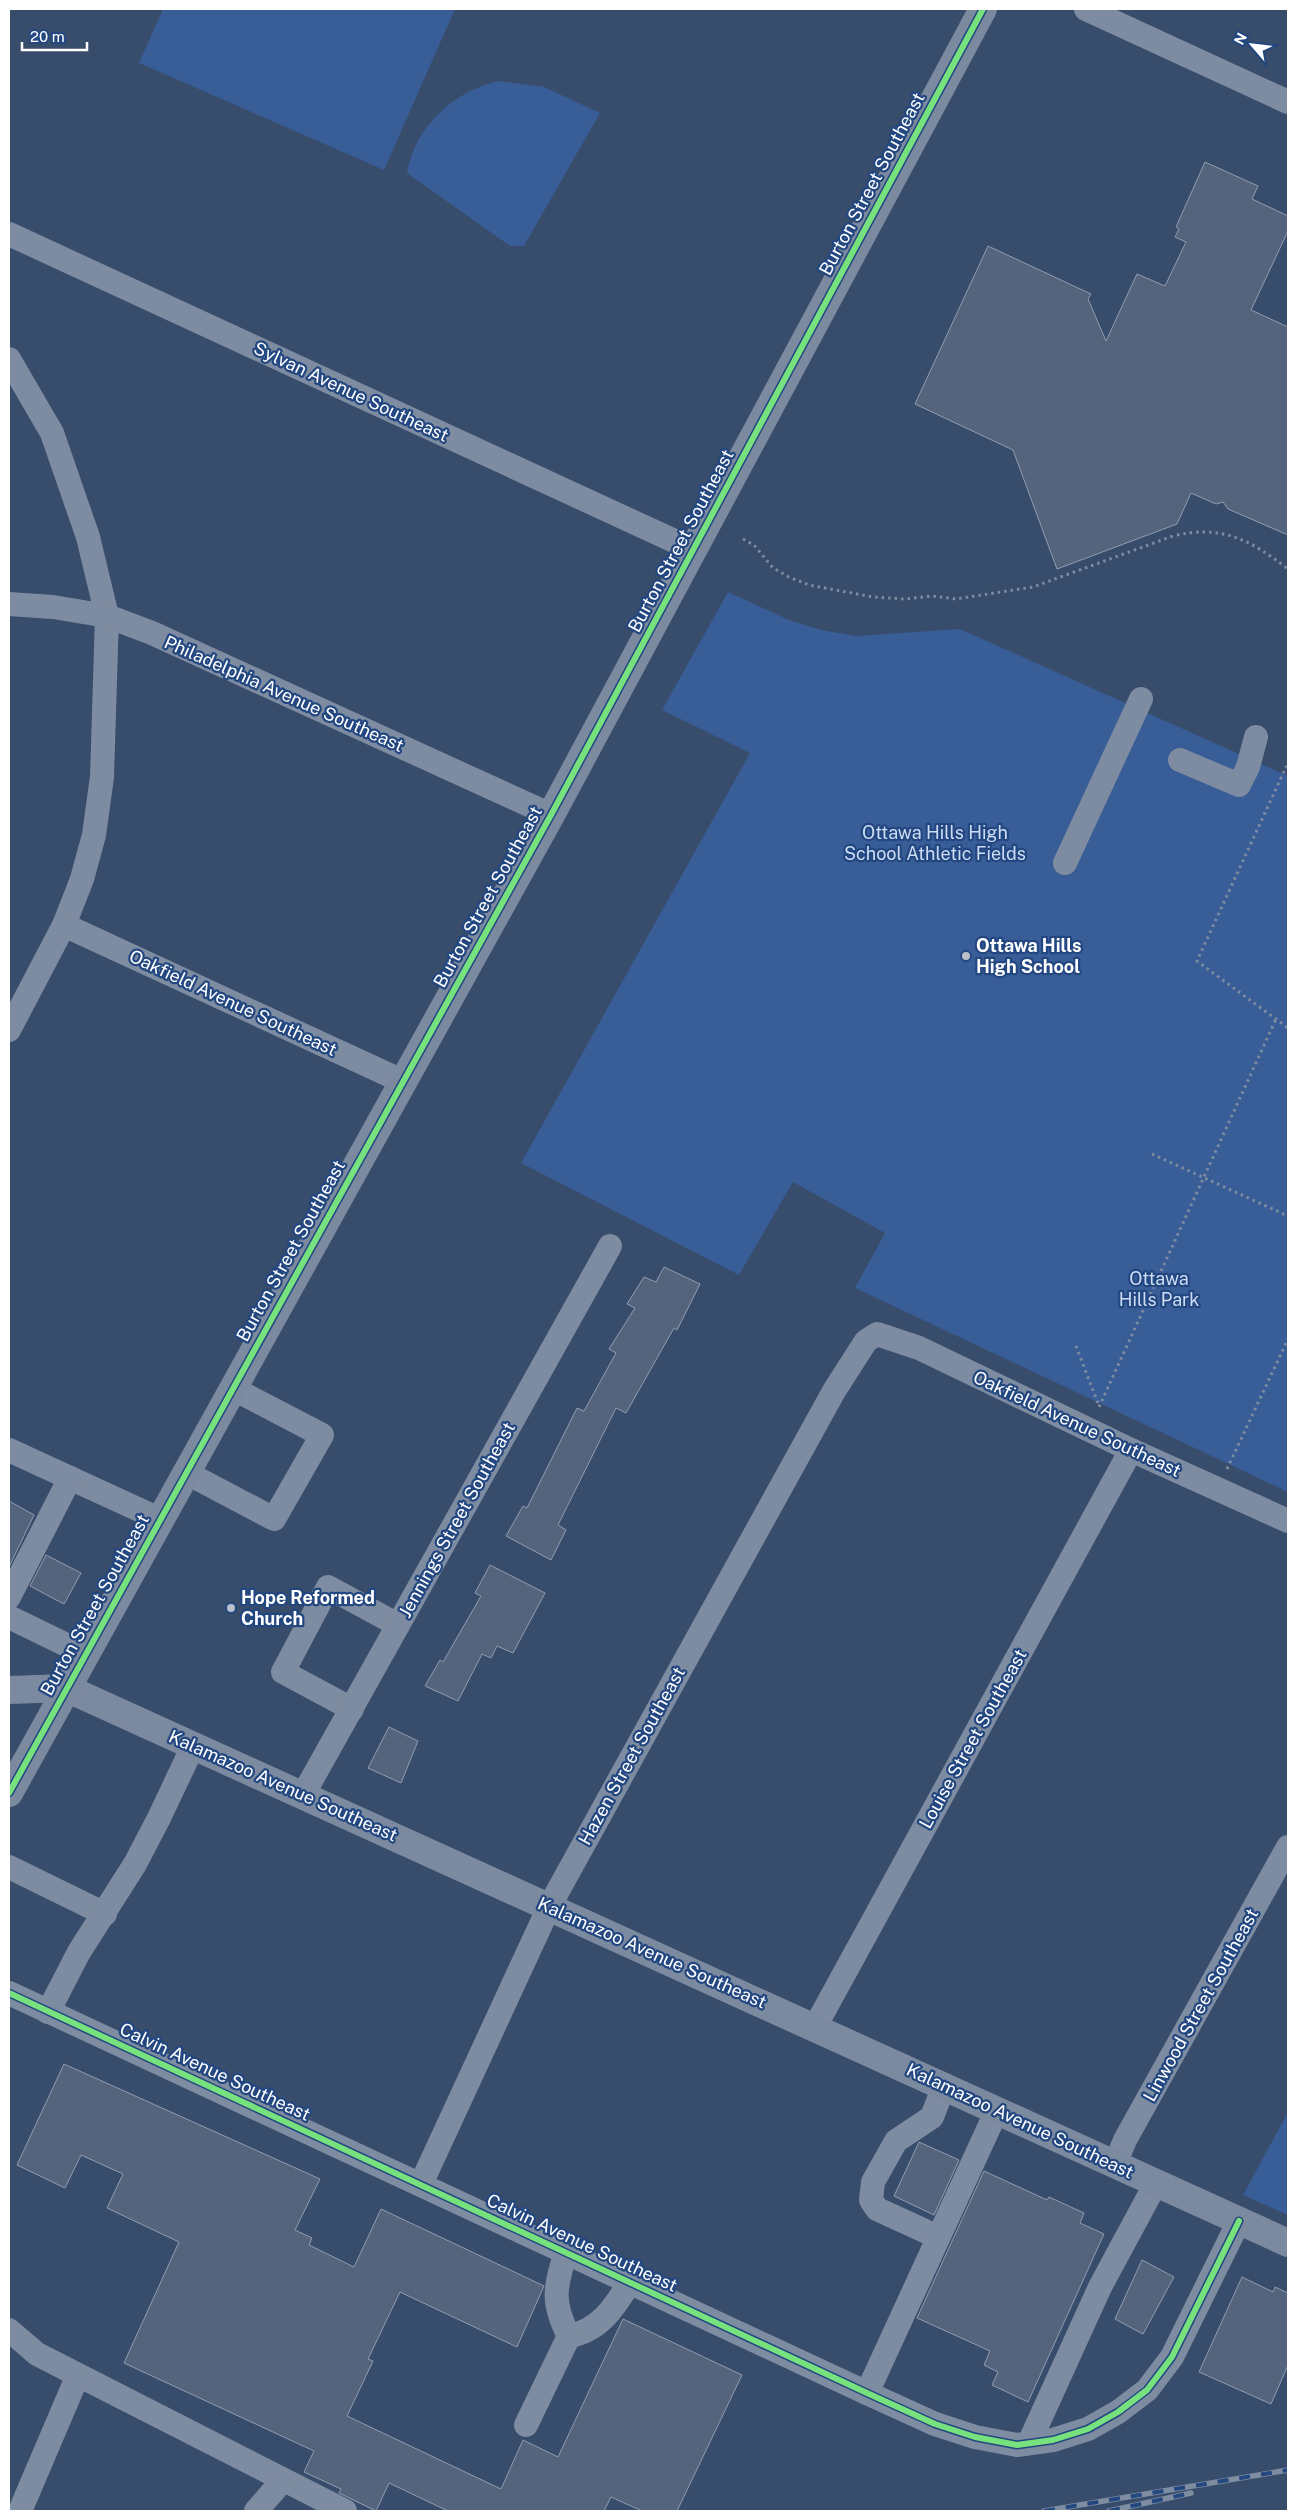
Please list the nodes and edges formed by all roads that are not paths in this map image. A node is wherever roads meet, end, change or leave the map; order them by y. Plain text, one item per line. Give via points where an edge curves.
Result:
1 (983, 9) edge
2 (1086, 9) edge
3 (1288, 102) edge
4 (9, 234) edge
5 (9, 359) edge
6 (694, 550) junction
7 (9, 604) edge
8 (107, 616) junction
9 (1141, 699) dead end
10 (1256, 737) dead end
11 (1180, 760) dead end
12 (551, 815) junction
13 (1065, 863) dead end
14 (64, 925) junction
15 (9, 1030) edge
16 (402, 1081) junction
17 (610, 1246) dead end
18 (866, 1341) joint
19 (232, 1388) junction
20 (9, 1450) edge
21 (1131, 1450) junction
22 (186, 1472) junction
23 (70, 1478) junction
24 (159, 1519) junction
25 (1288, 1522) edge
26 (9, 1598) edge
27 (9, 1617) edge
28 (398, 1625) junction
29 (85, 1654) junction
30 (66, 1688) junction
31 (9, 1690) edge
32 (352, 1709) junction
33 (193, 1746) junction
34 (9, 1794) edge
35 (304, 1795) junction
36 (1288, 1847) edge
37 (9, 1867) edge
38 (549, 1907) junction
39 (105, 1914) junction
40 (9, 1993) edge
41 (48, 2012) junction
42 (815, 2027) junction
43 (944, 2086) junction
44 (997, 2110) junction
45 (1115, 2164) junction
46 (1156, 2183) junction
47 (421, 2184) junction
48 (1239, 2221) junction
49 (938, 2238) junction
50 (1288, 2243) edge
51 (566, 2252) junction
52 (630, 2282) junction
53 (9, 2330) edge
54 (569, 2336) junction
55 (78, 2375) junction
56 (867, 2393) junction
57 (526, 2425) dead end
58 (1029, 2443) junction
59 (282, 2480) junction
60 (20, 2511) edge
61 (256, 2511) edge
62 (345, 2511) edge

1 - 6 main road, Burton Street Southeast
2 - 3 street
4 - 6 street, Sylvan Avenue Southeast
5 - 8 street via 52,433 88,537
6 - 12 main road, Burton Street Southeast
7 - 8 street, Philadelphia Avenue Southeast
8 - 12 street, Philadelphia Avenue Southeast via 161,637
8 - 14 street via 102,777 94,835 82,879
9 - 13 street
10 - 11 street via 1239,785
12 - 16 main road, Burton Street Southeast
14 - 15 street
14 - 16 street, Oakfield Avenue Southeast
16 - 19 main road, Burton Street Southeast
17 - 28 street, Jennings Street Southeast
18 - 21 street, Oakfield Avenue Southeast via 877,1334 919,1348
18 - 38 street, Hazen Street Southeast via 830,1400
19 - 22 main road, Burton Street Southeast
19 - 22 street via 322,1435 274,1519
20 - 23 street
21 - 25 street, Oakfield Avenue Southeast
21 - 42 street, Louise Street Southeast
22 - 24 main road, Burton Street Southeast
23 - 24 street
23 - 26 street
24 - 29 main road, Burton Street Southeast
27 - 29 street
28 - 32 street, Jennings Street Southeast
28 - 32 street via 328,1586 282,1672
29 - 30 main road, Burton Street Southeast
30 - 31 main road, Kalamazoo Avenue Southeast
30 - 33 main road, Kalamazoo Avenue Southeast
30 - 34 main road, Burton Street Southeast
32 - 35 street, Jennings Street Southeast
33 - 35 main road, Kalamazoo Avenue Southeast
33 - 39 street via 159,1818
35 - 38 main road, Kalamazoo Avenue Southeast
36 - 45 street, Linwood Street Southeast via 1125,2140
37 - 39 street
38 - 42 main road, Kalamazoo Avenue Southeast
38 - 47 street, Hazen Street Southeast
39 - 41 street via 79,1952
40 - 41 street, Calvin Avenue Southeast
41 - 47 street, Calvin Avenue Southeast
42 - 43 main road, Kalamazoo Avenue Southeast
43 - 44 main road, Kalamazoo Avenue Southeast
43 - 49 street via 932,2117 904,2134 887,2155 873,2182 871,2200 877,2208
44 - 45 main road, Kalamazoo Avenue Southeast
44 - 49 street
45 - 46 main road, Kalamazoo Avenue Southeast
46 - 48 main road, Kalamazoo Avenue Southeast
46 - 58 street via 1100,2288
47 - 51 street, Calvin Avenue Southeast
48 - 50 main road, Kalamazoo Avenue Southeast
48 - 58 street, Calvin Avenue Southeast via 1172,2357 1147,2390 1088,2429 1054,2440
49 - 56 street
51 - 52 street, Calvin Avenue Southeast
51 - 54 street via 556,2283 555,2302
52 - 54 street via 600,2322 581,2334
52 - 56 street, Calvin Avenue Southeast
53 - 55 street via 37,2354
54 - 57 street
55 - 59 street
55 - 60 street
56 - 58 street, Calvin Avenue Southeast via 935,2424 975,2437 1017,2445
59 - 61 street
59 - 62 street

